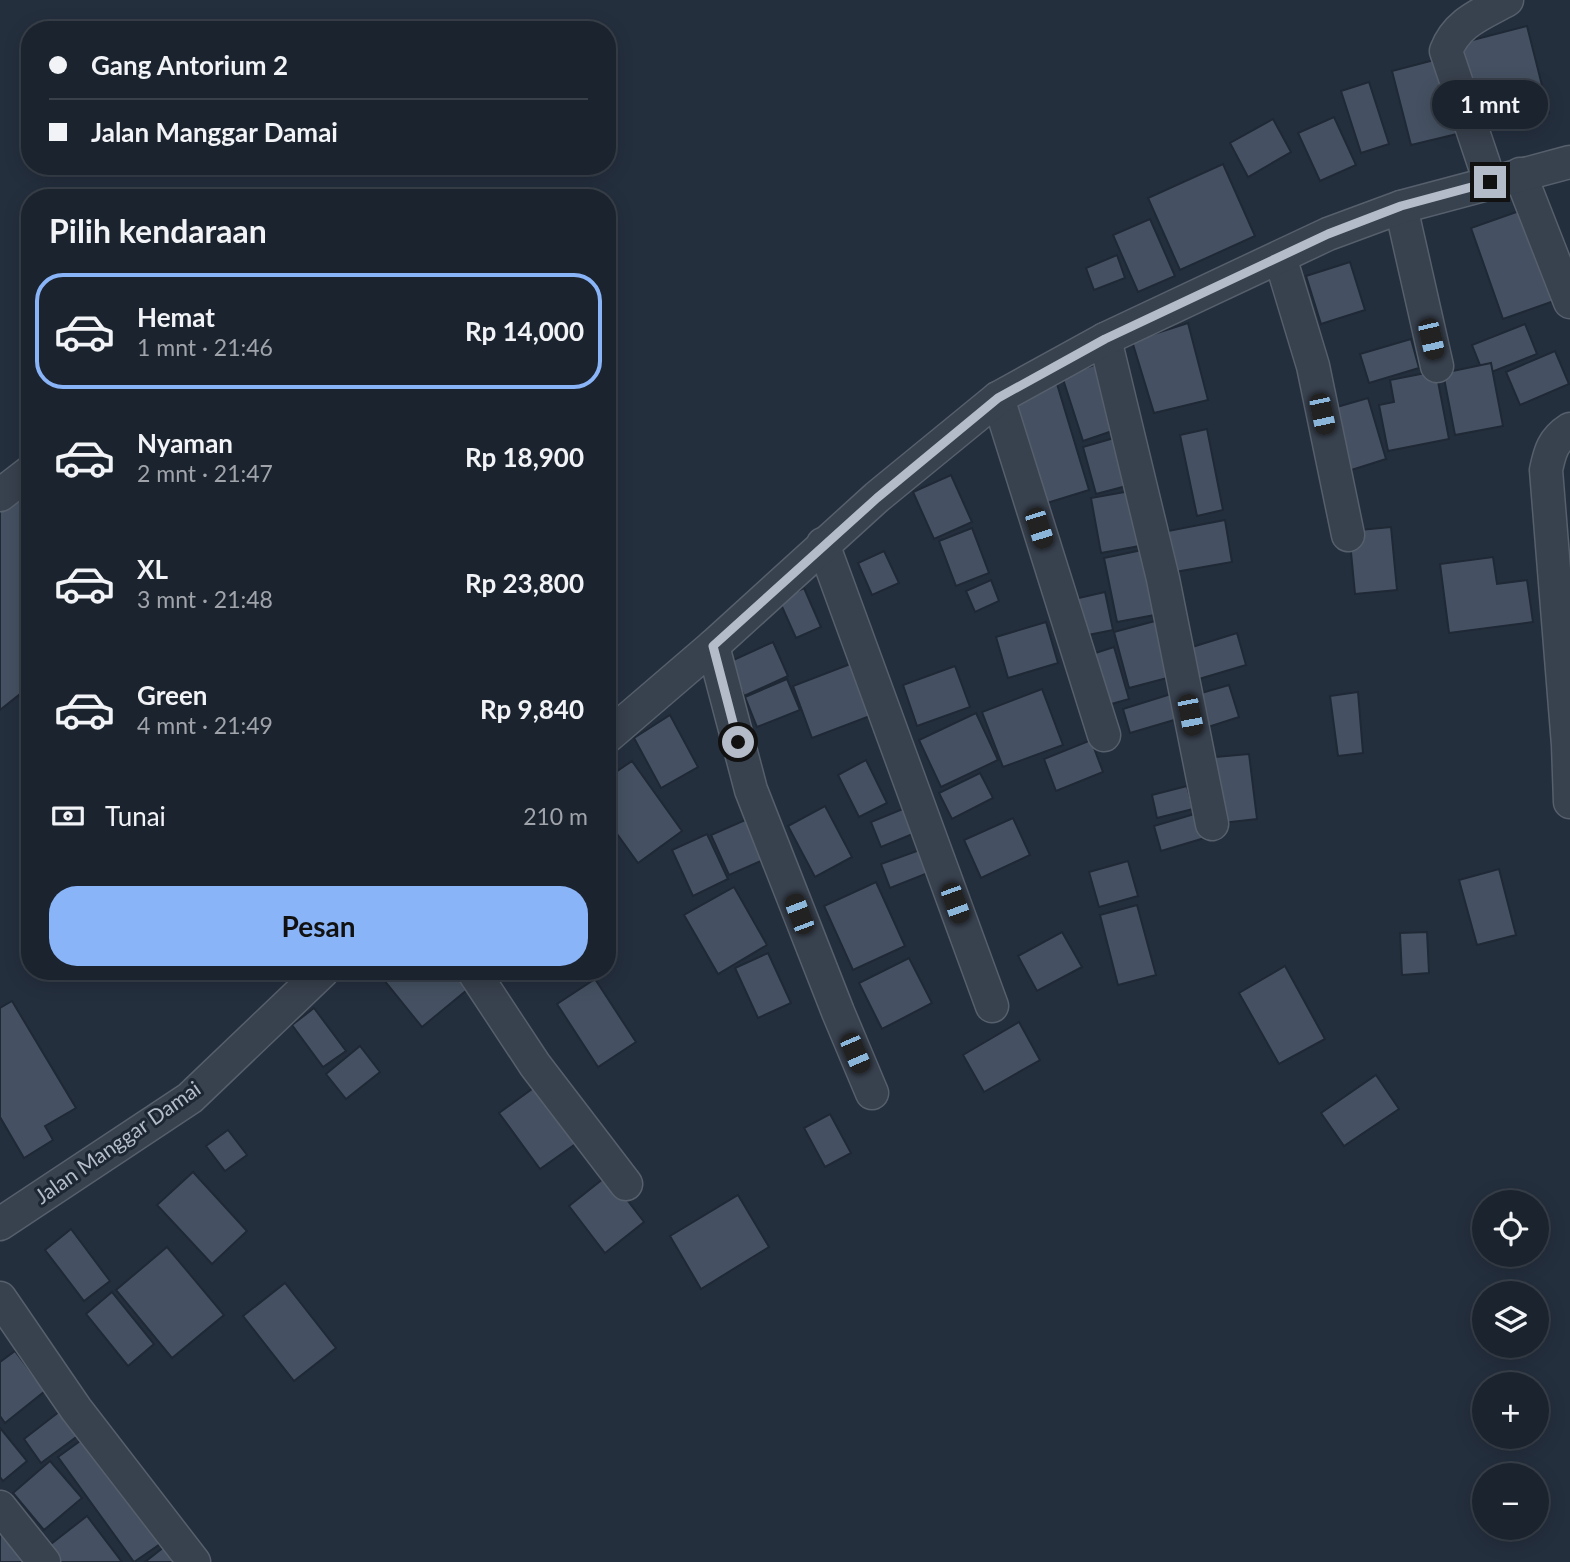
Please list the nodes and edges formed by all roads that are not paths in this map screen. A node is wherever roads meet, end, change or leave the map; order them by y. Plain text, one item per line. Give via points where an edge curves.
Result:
1 (1507, 0) edge
2 (1570, 162) edge
3 (1520, 174) junction
4 (1490, 182) junction
5 (1401, 206) junction
6 (1280, 257) junction
7 (1570, 302) edge
8 (1105, 339) junction
9 (1437, 366) dead end
10 (998, 398) junction
11 (1570, 429) edge
12 (21, 479) edge
13 (0, 495) edge
14 (1348, 535) dead end
15 (823, 544) junction
16 (713, 646) junction
17 (616, 729) edge
18 (1104, 735) dead end
19 (1570, 802) edge
20 (1212, 824) dead end
21 (314, 980) edge
22 (479, 980) edge
23 (992, 1006) dead end
24 (872, 1093) dead end
25 (626, 1184) dead end
26 (0, 1224) edge
27 (0, 1297) edge
28 (0, 1507) edge
29 (44, 1562) edge
30 (194, 1562) edge

1 - 4 street via 1469,21 1452,36 1447,51
2 - 3 street
3 - 4 street
3 - 7 street
4 - 5 street
5 - 6 street
5 - 9 street
6 - 8 street
6 - 14 street via 1312,366
8 - 10 street
8 - 20 street via 1163,579
10 - 15 street
10 - 18 street
11 - 19 street via 1551,447 1546,470
12 - 13 street
15 - 16 street
15 - 23 street
16 - 17 street
16 - 24 street via 751,790
21 - 26 street, Jalan Manggar Damai via 190,1098
22 - 25 street
27 - 30 street via 76,1409
28 - 29 street

